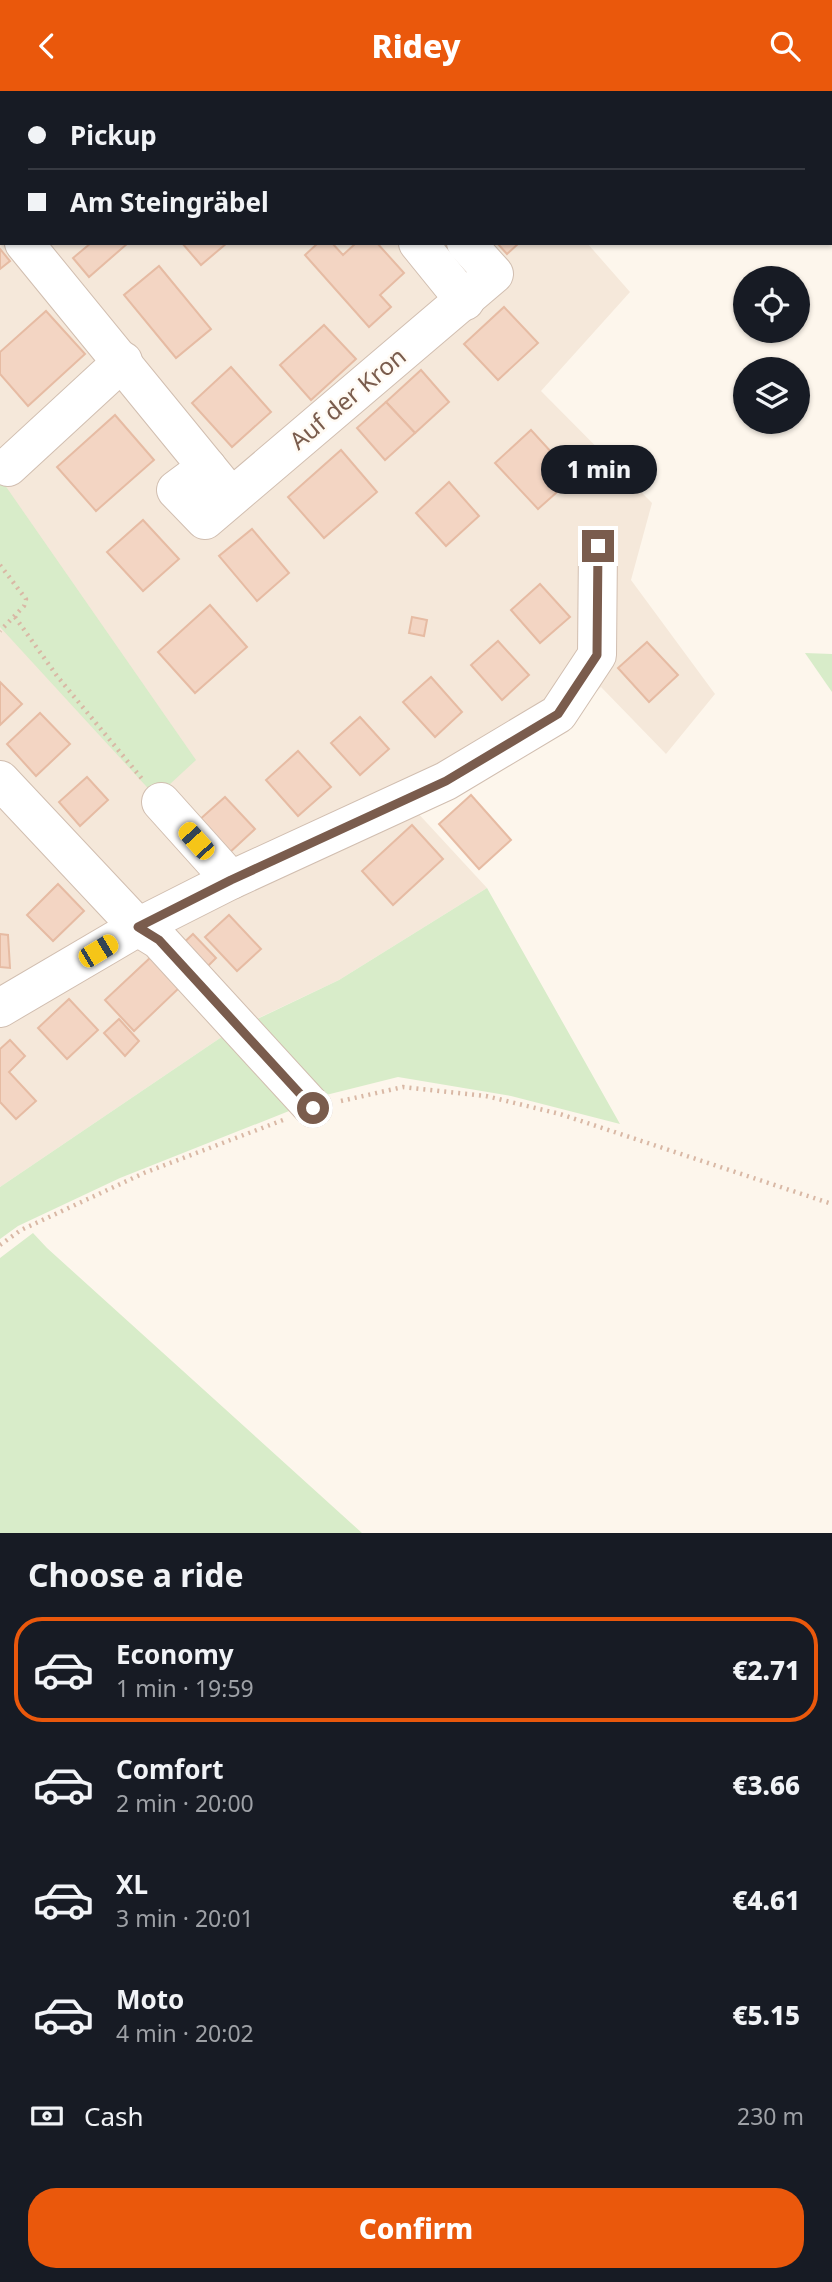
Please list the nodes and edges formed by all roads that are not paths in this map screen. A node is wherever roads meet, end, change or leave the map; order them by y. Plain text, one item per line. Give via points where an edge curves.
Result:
1 (25, 245) edge
2 (444, 248) edge
3 (123, 361) junction
4 (8, 467) dead end
5 (598, 546) dead end
6 (0, 780) edge
7 (161, 802) road end
8 (231, 880) junction
9 (138, 927) junction
10 (0, 1008) edge
11 (313, 1108) road end

1 - 3 street, Auf der Kron
2 - 3 street, Auf der Kron via 465,301 232,497
3 - 4 street
5 - 8 street via 597,655 558,714 446,781
6 - 9 street
7 - 8 street
8 - 9 street
9 - 10 street
9 - 11 street via 159,940

